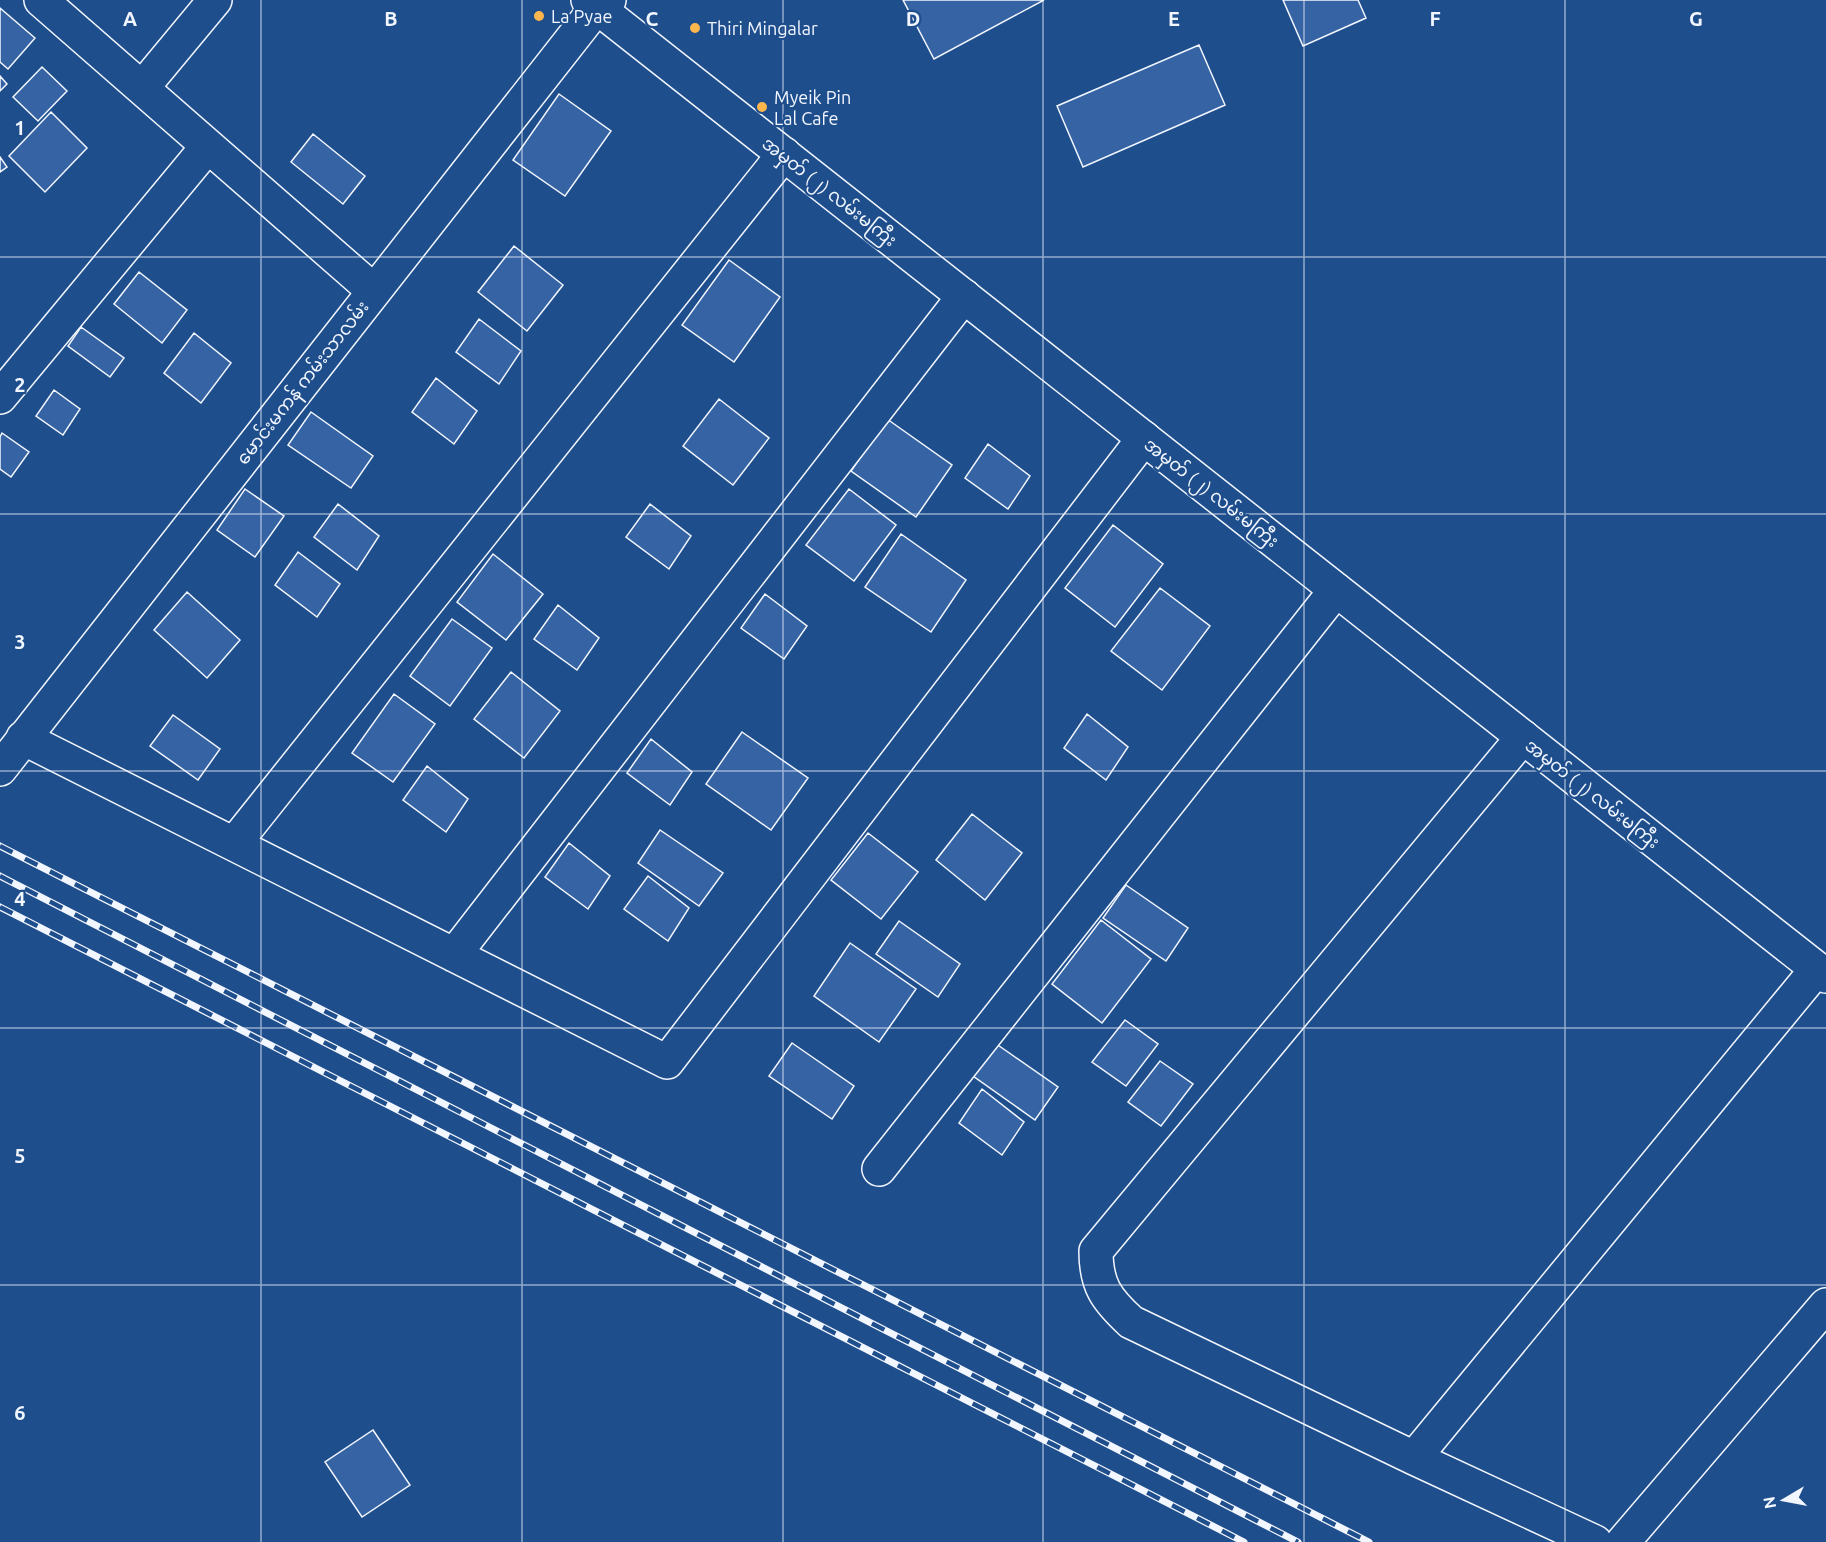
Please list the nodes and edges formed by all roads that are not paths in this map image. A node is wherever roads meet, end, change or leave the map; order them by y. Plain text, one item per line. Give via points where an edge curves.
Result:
1 (41, 0) edge
2 (215, 0) edge
3 (598, 2) edge
4 (142, 88) junction
5 (208, 146) junction
6 (784, 154) junction
7 (374, 291) junction
8 (963, 296) junction
9 (0, 397) edge
10 (1144, 438) junction
11 (1336, 590) junction
12 (1523, 737) junction
13 (23, 738) junction
14 (0, 769) edge
15 (234, 844) junction
16 (454, 955) junction
17 (1821, 972) edge
18 (879, 1169) dead end
19 (1826, 1305) edge
20 (1414, 1458) junction
21 (1595, 1542) edge
22 (1623, 1542) edge

1 - 4 street
2 - 4 street
3 - 6 street, အမှတ် (၂) လမ်းမကြီး
3 - 7 street, မောင်းမကန် ကမ်းသာလမ်း
4 - 5 street
5 - 7 street
5 - 9 street
6 - 8 street, အမှတ် (၂) လမ်းမကြီး
6 - 15 street
7 - 13 street, မောင်းမကန် ကမ်းသာလမ်း
8 - 10 street, အမှတ် (၂) လမ်းမကြီး
8 - 16 street
10 - 11 street, အမှတ် (၂) လမ်းမကြီး
10 - 16 street via 667,1062
11 - 12 street, အမှတ် (၂) လမ်းမကြီး
11 - 18 street
12 - 17 street, အမှတ် (၂) လမ်းမကြီး
12 - 20 street via 1096,1251 1100,1287 1131,1322
13 - 14 street, မောင်းမကန် ကမ်းသာလမ်း
13 - 15 street
15 - 16 street
17 - 20 street
19 - 22 street
20 - 21 street

